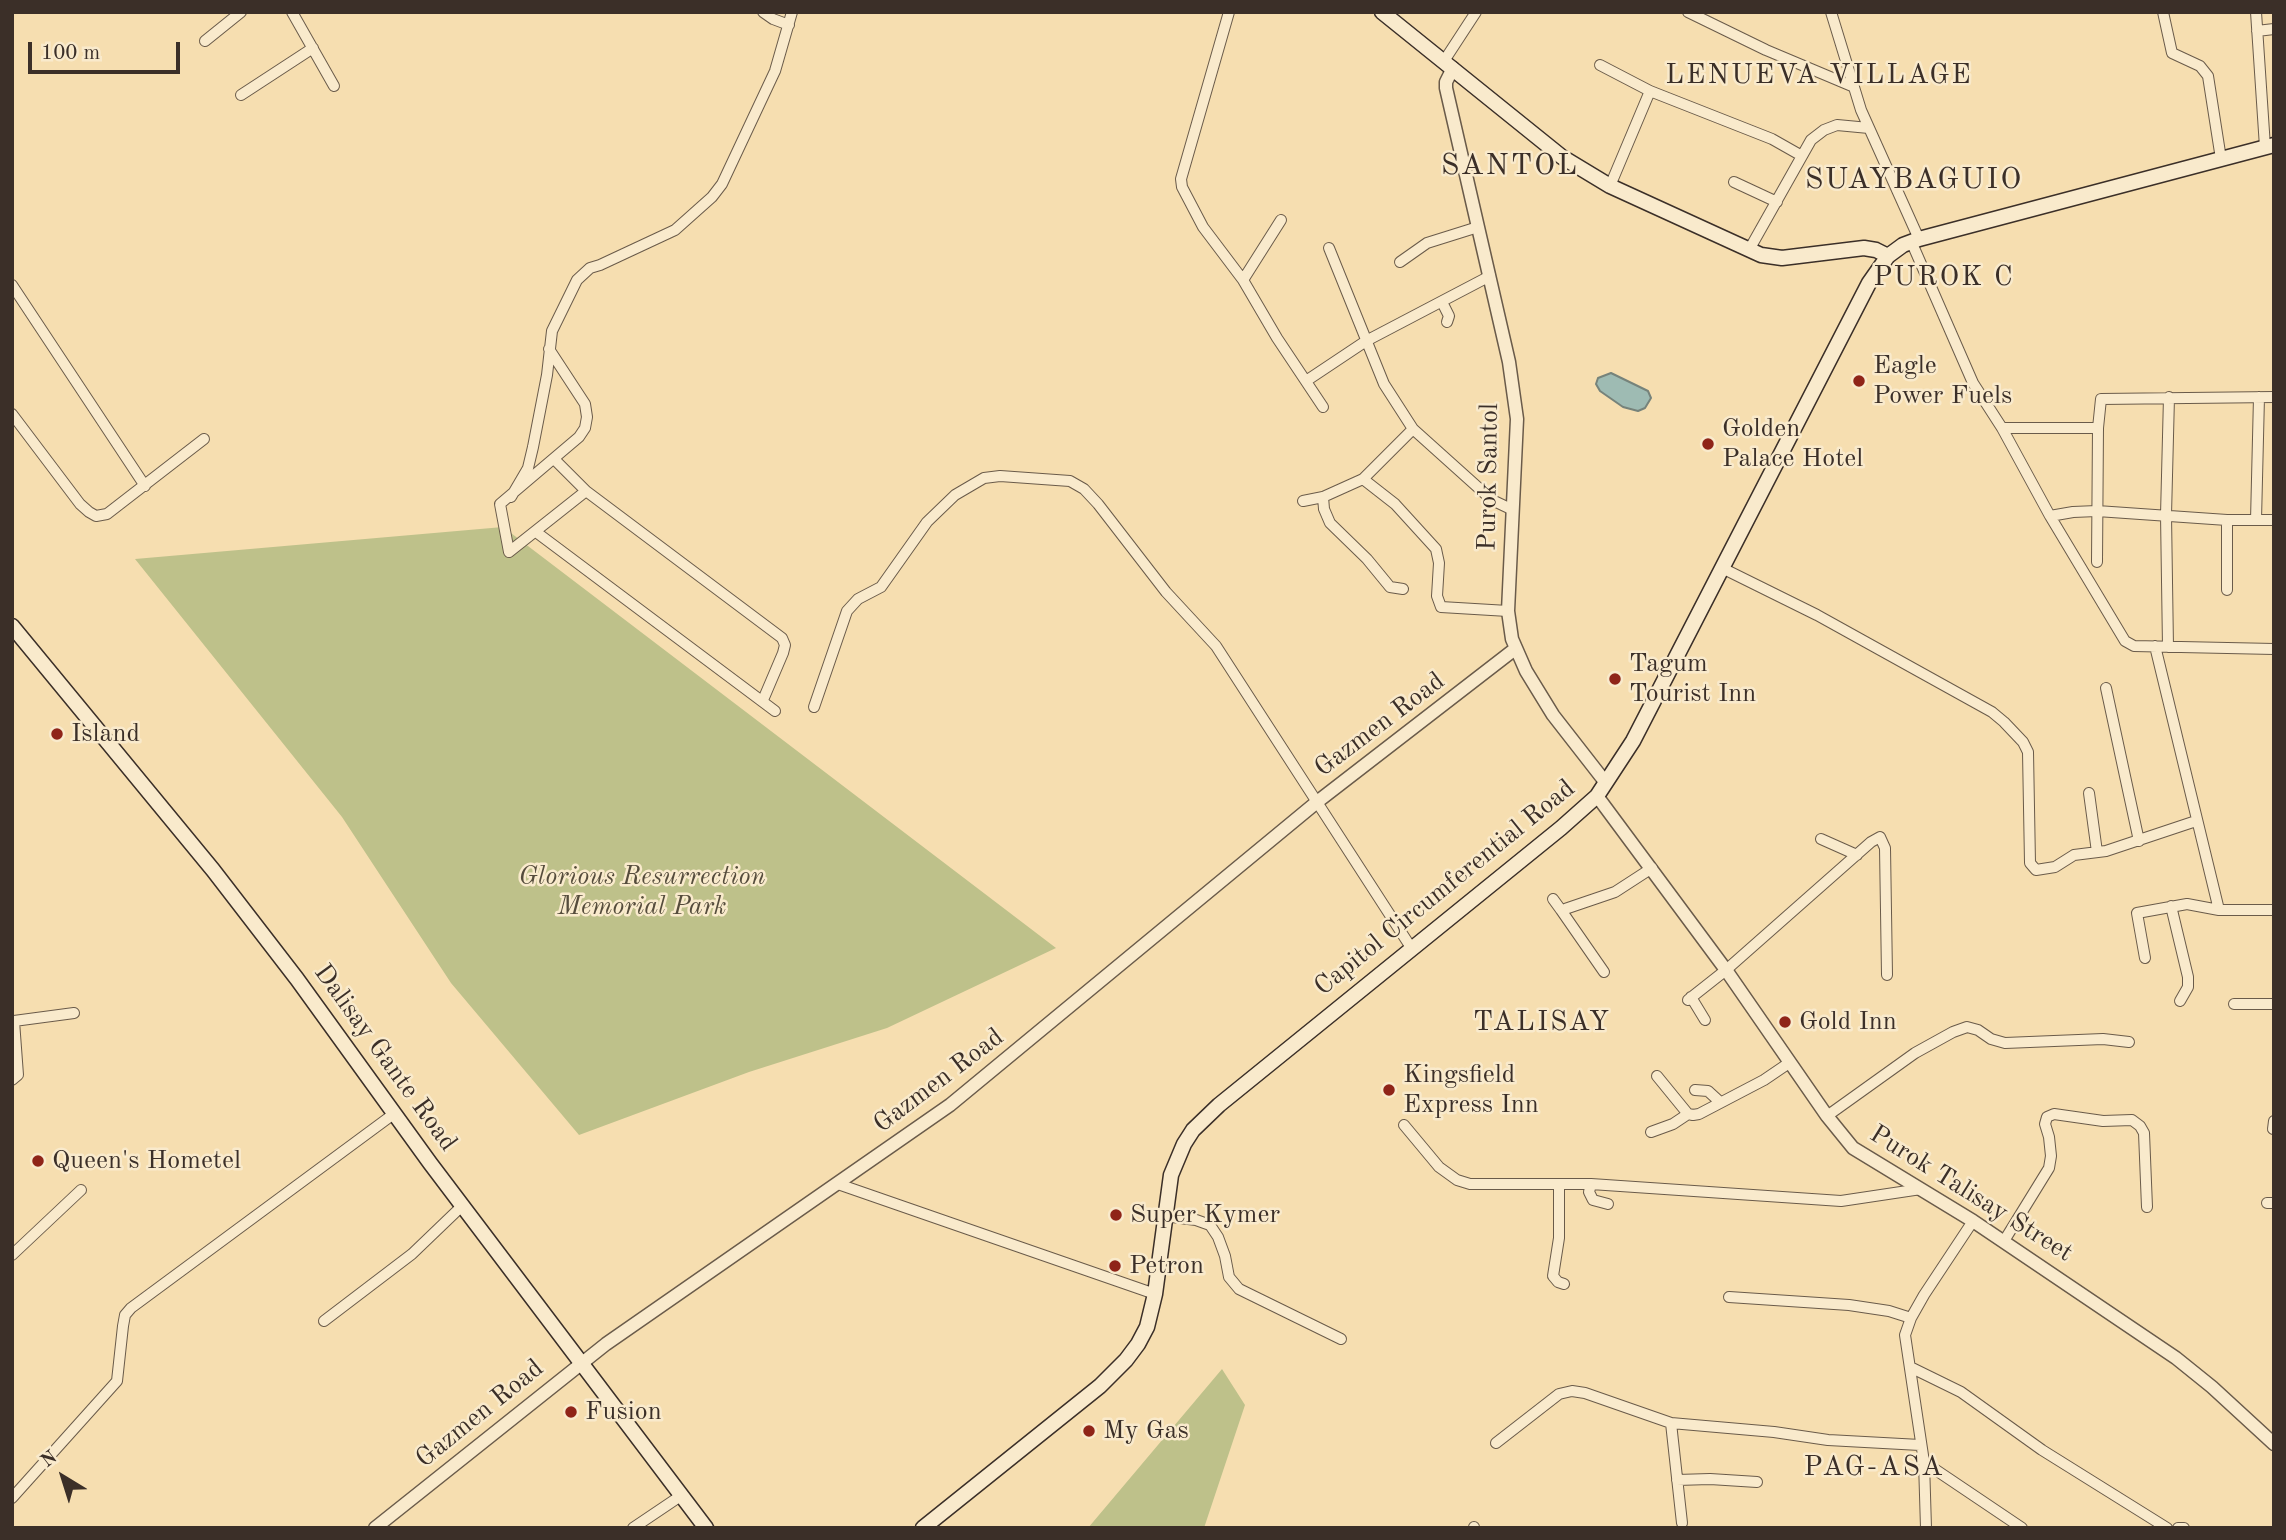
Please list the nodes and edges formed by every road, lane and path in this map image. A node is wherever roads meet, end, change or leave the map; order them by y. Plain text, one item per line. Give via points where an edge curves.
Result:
1 (241, 12) edge
2 (292, 12) edge
3 (763, 12) edge
4 (792, 12) edge
5 (1229, 12) edge
6 (1382, 12) edge
7 (1476, 12) edge
8 (1688, 12) edge
9 (1831, 12) edge
10 (2163, 12) edge
11 (2256, 12) edge
12 (789, 25) junction
13 (2274, 29) edge
14 (2257, 31) junction
15 (205, 41) dead end
16 (313, 48) junction
17 (1449, 65) junction
18 (1600, 65) dead end
19 (334, 86) dead end
20 (1854, 87) junction
21 (1650, 90) junction
22 (241, 95) dead end
23 (1868, 128) junction
24 (2269, 146) edge
25 (1802, 156) junction
26 (2221, 159) junction
27 (1734, 183) dead end
28 (1610, 186) junction
29 (1777, 202) junction
30 (1281, 220) dead end
31 (1478, 228) junction
32 (1915, 240) junction
33 (1329, 248) dead end
34 (1749, 250) junction
35 (1888, 256) junction
36 (1400, 262) dead end
37 (1490, 276) junction
38 (1243, 281) junction
39 (12, 285) edge
40 (1442, 302) junction
41 (1447, 322) dead end
42 (1366, 341) junction
43 (549, 349) junction
44 (1306, 381) junction
45 (2169, 397) junction
46 (2259, 397) junction
47 (2274, 397) edge
48 (1323, 407) dead end
49 (12, 414) edge
50 (2002, 428) junction
51 (2098, 428) junction
52 (1413, 429) junction
53 (204, 439) dead end
54 (554, 459) junction
55 (1363, 479) junction
56 (145, 486) junction
57 (586, 491) junction
58 (510, 497) junction
59 (1323, 497) junction
60 (1303, 501) dead end
61 (1513, 510) junction
62 (2097, 511) junction
63 (2166, 514) junction
64 (2050, 516) junction
65 (2227, 520) junction
66 (2256, 520) junction
67 (2274, 520) edge
68 (536, 532) junction
69 (2097, 562) dead end
70 (1722, 568) junction
71 (1403, 589) dead end
72 (2227, 590) dead end
73 (1508, 611) junction
74 (12, 626) edge
75 (2155, 646) junction
76 (2168, 648) junction
77 (1515, 649) junction
78 (2274, 649) edge
79 (2106, 688) dead end
80 (762, 700) junction
81 (814, 707) dead end
82 (775, 711) dead end
83 (1606, 783) junction
84 (2089, 793) dead end
85 (1597, 796) junction
86 (1317, 802) junction
87 (2196, 821) junction
88 (1821, 839) dead end
89 (2139, 841) junction
90 (2098, 852) junction
91 (1857, 855) junction
92 (1652, 868) junction
93 (1553, 899) dead end
94 (2171, 906) junction
95 (2219, 910) junction
96 (2274, 910) edge
97 (1561, 911) junction
98 (1412, 948) junction
99 (2145, 958) dead end
100 (1726, 971) junction
101 (1604, 972) dead end
102 (1887, 975) dead end
103 (2180, 1001) dead end
104 (2234, 1004) dead end
105 (2274, 1004) edge
106 (74, 1013) dead end
107 (1705, 1020) dead end
108 (2129, 1042) dead end
109 (1789, 1063) junction
110 (1657, 1076) dead end
111 (12, 1080) edge
112 (1695, 1090) dead end
113 (1720, 1102) junction
114 (395, 1113) junction
115 (1688, 1114) junction
116 (1827, 1116) junction
117 (2274, 1121) edge
118 (1404, 1125) dead end
119 (2273, 1129) edge
120 (1651, 1132) dead end
121 (838, 1184) junction
122 (1559, 1184) junction
123 (1591, 1184) junction
124 (1921, 1189) junction
125 (81, 1190) dead end
126 (1608, 1203) dead end
127 (462, 1206) junction
128 (2147, 1207) dead end
129 (1164, 1216) junction
130 (1973, 1221) junction
131 (2004, 1241) junction
132 (12, 1255) edge
133 (1564, 1284) dead end
134 (1156, 1294) junction
135 (1729, 1297) dead end
136 (1911, 1318) junction
137 (324, 1321) dead end
138 (1341, 1339) dead end
139 (581, 1363) junction
140 (1910, 1367) junction
141 (1671, 1423) junction
142 (1496, 1443) dead end
143 (2274, 1444) edge
144 (1920, 1445) junction
145 (1924, 1462) junction
146 (1677, 1480) junction
147 (1757, 1482) dead end
148 (682, 1495) junction
149 (12, 1498) edge
150 (940, 1522) edge
151 (1682, 1523) dead end
152 (375, 1528) edge
153 (633, 1528) edge
154 (706, 1528) edge
155 (923, 1528) edge
156 (1926, 1528) edge
157 (2022, 1528) edge
158 (2167, 1528) edge
159 (2178, 1528) edge
160 (2184, 1528) edge

1 - 15 street
2 - 16 street
3 - 12 street
4 - 12 street
5 - 38 street via 1181,179 1185,197 1203,227
6 - 17 main road
7 - 17 street
8 - 20 street
9 - 20 street
10 - 26 street via 2172,53 2200,66 2208,76
11 - 14 street
12 - 43 street via 775,71 722,184 675,230 583,274 563,306
13 - 14 street
14 - 24 street
16 - 19 street
16 - 22 street
17 - 28 main road via 1562,157
17 - 31 street, Purok Santol via 1447,88
18 - 21 street
20 - 23 street
21 - 25 street via 1772,139
21 - 28 street
23 - 25 street via 1830,127 1811,140
23 - 32 street
24 - 26 main road, Capitol Circumferential Road
25 - 29 street
26 - 32 main road, Capitol Circumferential Road
27 - 29 street
28 - 34 main road
29 - 34 street
30 - 38 street
31 - 36 street via 1427,243
31 - 37 street, Purok Santol
32 - 35 main road, Capitol Circumferential Road
32 - 50 street via 1962,363
33 - 42 street
34 - 35 main road via 1782,258 1864,248
35 - 70 main road, Capitol Circumferential Road via 1864,292
37 - 40 street
37 - 61 street, Purok Santol via 1517,419
38 - 44 street
39 - 56 street
40 - 41 street
40 - 42 street
42 - 44 street
42 - 52 street via 1384,384
43 - 54 street via 585,404 587,417 579,437
43 - 58 street via 528,468
44 - 48 street
45 - 46 street
45 - 51 street via 2104,397 2099,401
45 - 63 street
46 - 47 street
46 - 66 street
49 - 56 street via 96,516 107,514
50 - 51 street
50 - 64 street
51 - 62 street
52 - 55 street
52 - 61 street via 1492,500
53 - 56 street
54 - 57 street
54 - 58 street
55 - 59 street
55 - 73 street via 1395,504 1437,549 1441,607
57 - 68 street
57 - 80 street via 782,638 783,653
58 - 68 street via 500,505 509,552
59 - 60 street
59 - 71 street via 1330,523 1390,587
61 - 73 street, Purok Santol
62 - 63 street
62 - 64 street
62 - 69 street
63 - 65 street
63 - 76 street
64 - 75 street via 2125,640 2134,646
65 - 66 street
65 - 72 street
66 - 67 street
68 - 80 street
70 - 83 main road, Capitol Circumferential Road via 1633,741
70 - 90 street via 1817,615 2004,722 2028,752 2030,863 2036,870 2055,867 2074,855
73 - 77 street, Purok Santol
74 - 114 main road, Dalisay Gante Road via 213,870
75 - 76 street
75 - 87 street
76 - 78 street
77 - 83 street, Purok Santol via 1553,715
77 - 86 street, Gazmen Road
79 - 89 street
80 - 82 street
81 - 86 street via 847,611 881,587 946,502 984,478 1070,481 1084,489 1166,592 1216,646
83 - 85 main road, Capitol Circumferential Road
84 - 90 street
85 - 92 street, Purok Talisay Street
85 - 98 main road, Capitol Circumferential Road
86 - 98 street
86 - 121 street, Gazmen Road via 950,1105
87 - 89 street
87 - 95 street
88 - 91 street
89 - 90 street
91 - 100 street
91 - 102 street via 1877,838 1882,839
92 - 97 street via 1615,892
92 - 100 street, Purok Talisay Street
93 - 97 street
94 - 95 street
94 - 99 street via 2137,913
94 - 103 street via 2188,977
95 - 96 street
97 - 101 street
98 - 129 main road, Capitol Circumferential Road via 1198,1124 1171,1175
100 - 107 street via 1689,998
100 - 109 street, Purok Talisay Street
104 - 105 street
106 - 111 street via 14,1021 18,1075
108 - 116 street via 2005,1043 1967,1027 1915,1053
109 - 113 street
109 - 116 street, Purok Talisay Street
110 - 115 street
112 - 113 street via 1708,1091
113 - 115 street via 1699,1114
114 - 127 main road, Dalisay Gante Road
114 - 149 street via 131,1308 123,1325 117,1381
115 - 120 street
116 - 124 street, Purok Talisay Street via 1853,1148
117 - 119 street
118 - 122 street via 1439,1167 1457,1180 1483,1185
121 - 134 street
121 - 139 street, Gazmen Road
122 - 123 street
122 - 133 street via 1559,1238 1553,1276
123 - 124 street via 1841,1201
123 - 126 street via 1593,1200
124 - 130 street, Purok Talisay Street
125 - 132 street
127 - 137 street via 412,1254
127 - 139 main road, Dalisay Gante Road
128 - 131 street via 2140,1126 2133,1120 2054,1114 2045,1124 2049,1168
129 - 134 main road, Capitol Circumferential Road
129 - 138 street via 1210,1225 1226,1256 1228,1278 1239,1289
130 - 131 street, Purok Talisay Street
130 - 136 street
131 - 143 street, Purok Talisay Street via 2176,1358
134 - 150 main road, Capitol Circumferential Road via 1147,1327 1114,1372
135 - 136 street via 1849,1305
136 - 140 street via 1905,1335
139 - 148 main road, Dalisay Gante Road
139 - 152 street, Gazmen Road
140 - 144 street
140 - 158 street via 1961,1392 2042,1450
141 - 142 street via 1572,1391 1559,1394
141 - 144 street
141 - 146 street
144 - 145 street
145 - 156 street
145 - 157 street
146 - 147 street
146 - 151 street
148 - 153 street
148 - 154 main road, Dalisay Gante Road
150 - 155 main road, Capitol Circumferential Road
159 - 160 street

